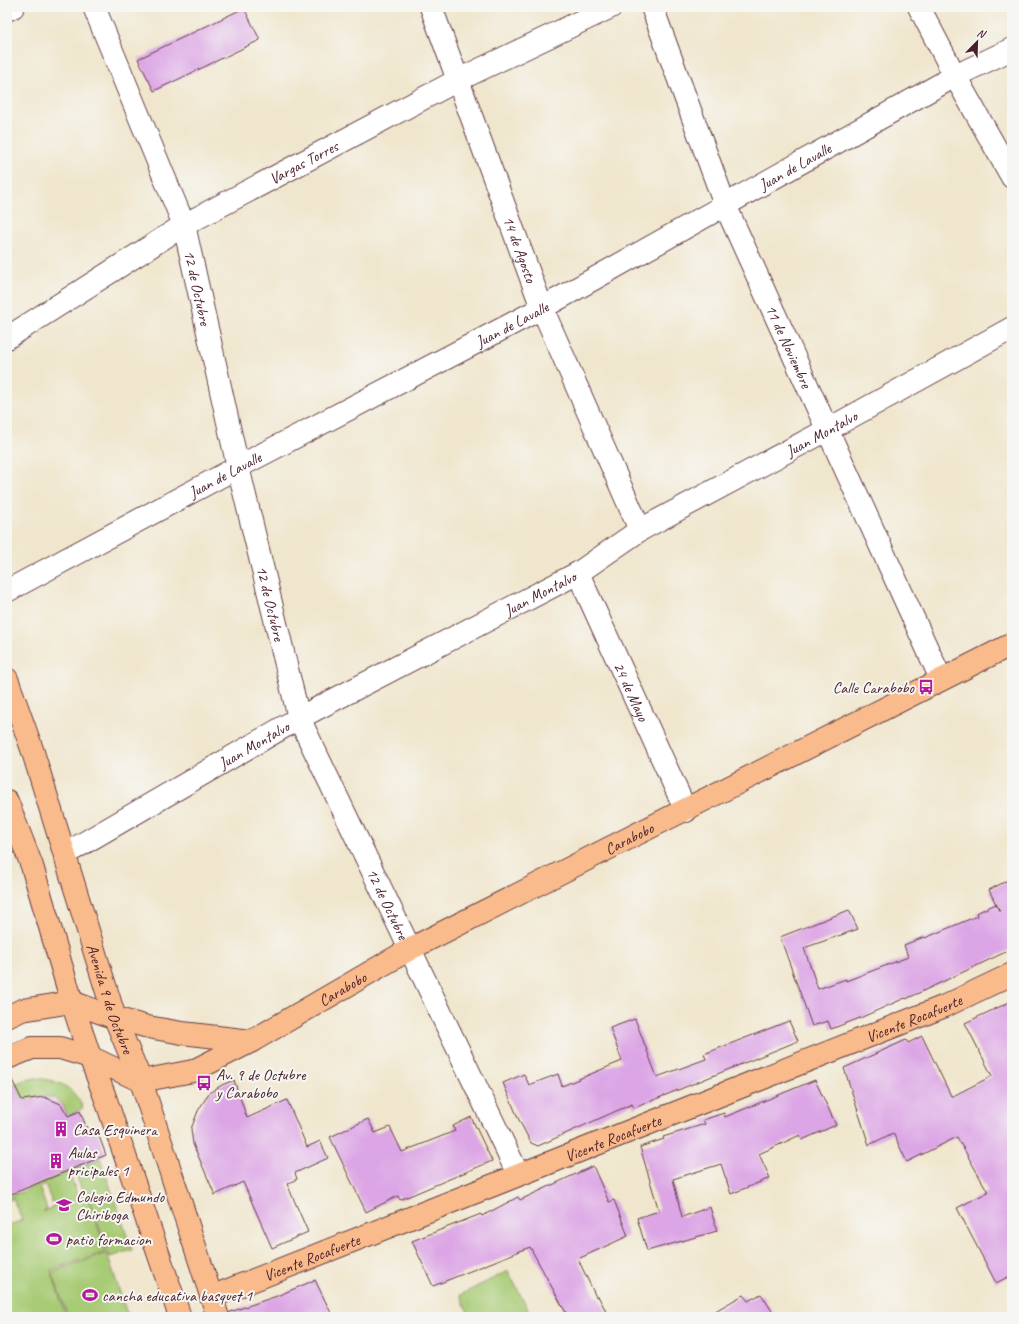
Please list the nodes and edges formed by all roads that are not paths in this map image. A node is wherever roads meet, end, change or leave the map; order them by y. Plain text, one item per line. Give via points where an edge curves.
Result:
1 (13, 7) edge
2 (94, 7) edge
3 (431, 7) edge
4 (611, 7) edge
5 (652, 7) edge
6 (919, 7) edge
7 (7, 10) edge
8 (1012, 49) edge
9 (955, 76) junction
10 (458, 80) junction
11 (1012, 177) edge
12 (725, 205) junction
13 (184, 225) junction
14 (542, 308) junction
15 (1012, 328) edge
16 (7, 338) edge
17 (827, 430) junction
18 (238, 467) junction
19 (640, 530) junction
20 (578, 573) junction
21 (7, 591) edge
22 (1012, 644) edge
23 (7, 679) edge
24 (941, 680) junction
25 (299, 718) junction
26 (7, 801) edge
27 (686, 811) junction
28 (65, 854) junction
29 (410, 949) junction
30 (1012, 974) edge
31 (72, 1002) junction
32 (7, 1017) edge
33 (115, 1018) junction
34 (252, 1041) junction
35 (90, 1057) junction
36 (7, 1058) edge
37 (141, 1081) junction
38 (518, 1174) junction
39 (211, 1297) junction
40 (180, 1317) edge
41 (218, 1317) edge

1 - 7 street
2 - 13 street, 12 de Octubre
3 - 10 street, 14 de Agosto
4 - 10 street, Vargas Torres
5 - 12 street, 11 de Noviembre
6 - 9 street
8 - 9 street, Juan de Lavalle
9 - 11 street
9 - 12 street, Juan de Lavalle
10 - 13 street, Vargas Torres
10 - 14 street, 14 de Agosto
12 - 14 street, Juan de Lavalle
12 - 17 street, 11 de Noviembre
13 - 16 street, Vargas Torres
13 - 18 street, 12 de Octubre
14 - 18 street, Juan de Lavalle
14 - 19 street, 14 de Agosto
15 - 17 street, Juan Montalvo
17 - 19 street, Juan Montalvo
17 - 24 street, 11 de Noviembre
18 - 21 street, Juan de Lavalle
18 - 25 street, 12 de Octubre
19 - 20 street, Juan Montalvo
20 - 25 street, Juan Montalvo
20 - 27 street, 24 de Mayo
22 - 24 main road, Carabobo
23 - 28 main road, Avenida 9 de Octubre
24 - 27 main road, Carabobo
25 - 28 street, Juan Montalvo
25 - 29 street, 12 de Octubre
26 - 31 main road via 32,866
27 - 29 main road, Carabobo
28 - 33 main road, Avenida 9 de Octubre
29 - 34 main road, Carabobo
29 - 38 street, 12 de Octubre
30 - 38 main road, Vicente Rocafuerte via 944,1006
31 - 32 main road via 22,1010
31 - 33 main road
31 - 35 main road
33 - 34 main road via 148,1027
33 - 37 main road, Avenida 9 de Octubre
34 - 37 main road, Carabobo via 193,1071
35 - 36 main road via 60,1048 32,1048
35 - 37 main road
35 - 40 main road
37 - 39 main road, Avenida 9 de Octubre
38 - 39 main road, Vicente Rocafuerte
39 - 41 main road, Avenida 9 de Octubre

